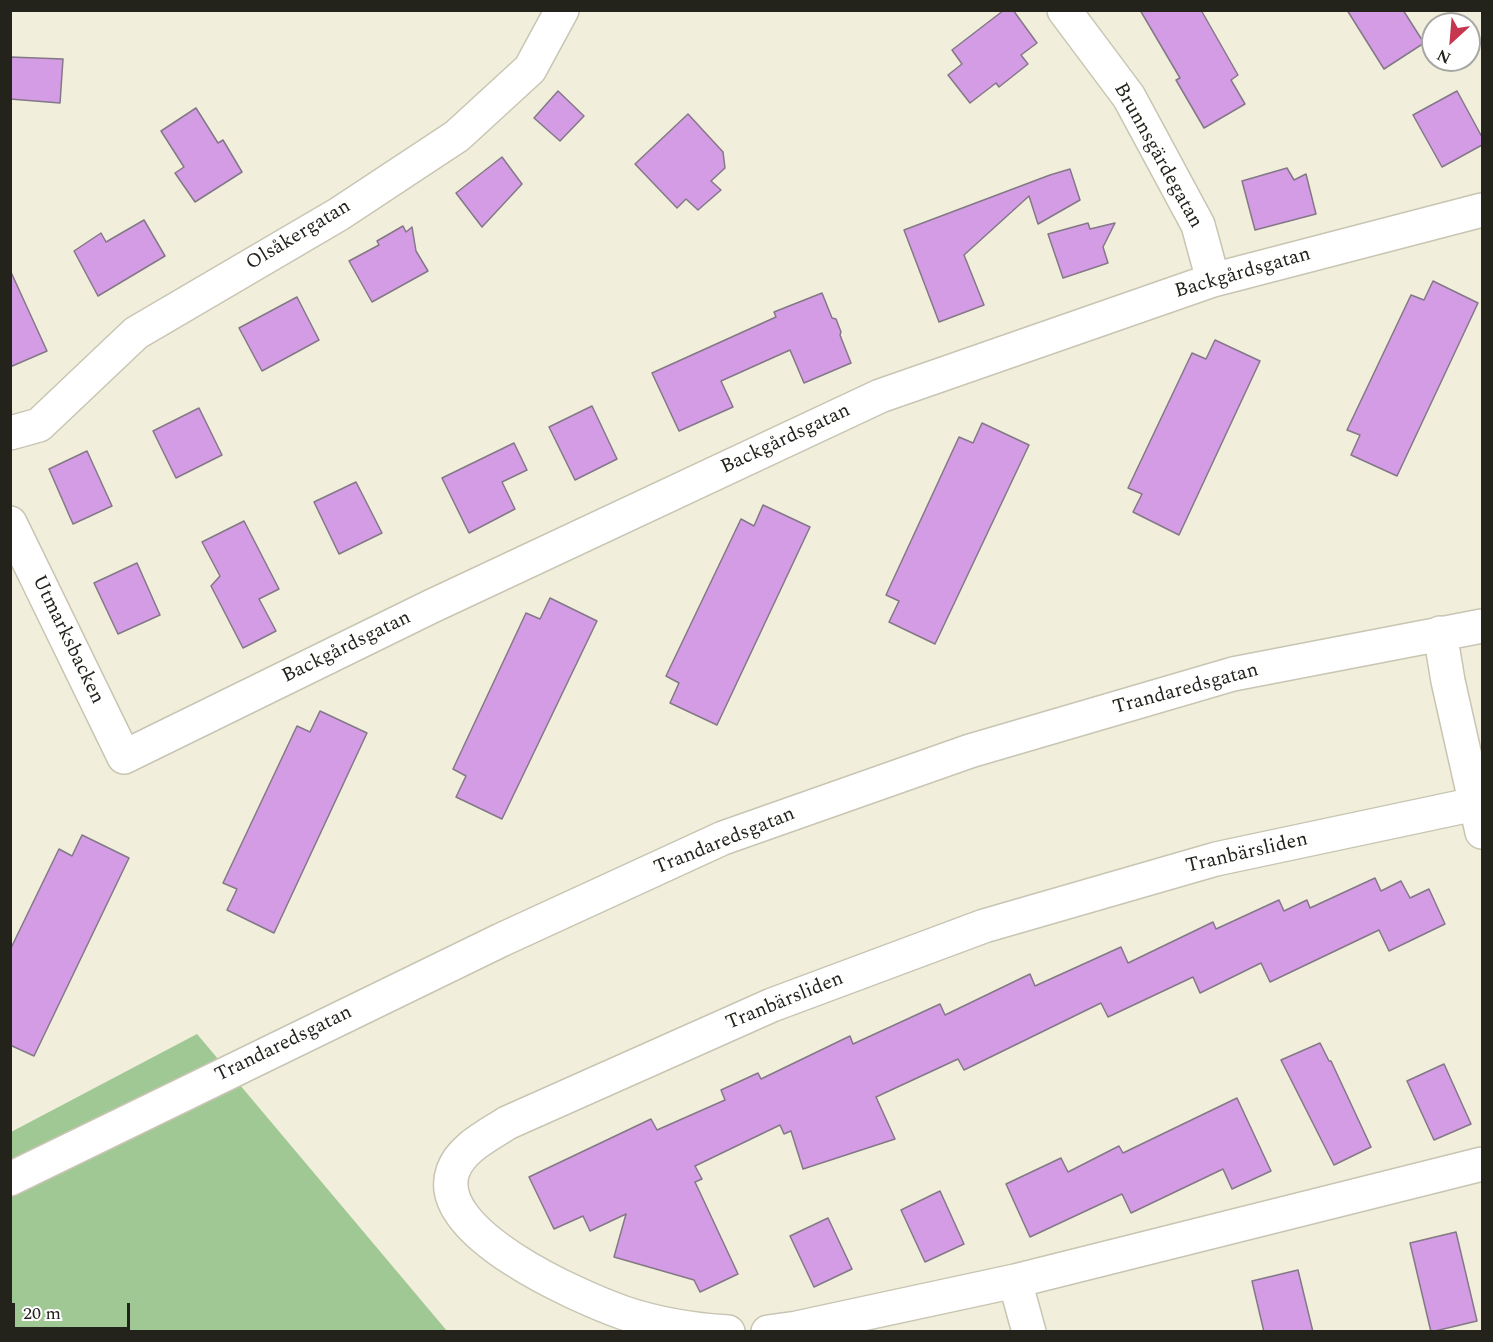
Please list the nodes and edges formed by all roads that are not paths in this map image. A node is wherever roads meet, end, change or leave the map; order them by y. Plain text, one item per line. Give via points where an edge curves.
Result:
1 (562, 10) edge
2 (1064, 10) edge
3 (1482, 210) edge
4 (1213, 280) junction
5 (10, 433) edge
6 (10, 523) edge
7 (1482, 626) edge
8 (1440, 633) junction
9 (124, 757) joint
10 (1479, 818) edge
11 (1482, 1164) edge
12 (10, 1179) edge
13 (1015, 1281) junction
14 (728, 1332) edge
15 (768, 1332) edge
16 (1029, 1332) edge

1 - 5 street, Olsåkergatan via 530,69 458,136 339,214 136,333 39,425
2 - 4 street, Brunnsgärdegatan via 1129,96 1198,225
3 - 4 street, Backgårdsgatan
4 - 9 street, Backgårdsgatan via 880,396 440,602
6 - 9 street, Utmarksbacken
7 - 8 street, Trandaredsgatan
8 - 10 street
8 - 12 street, Trandaredsgatan via 1233,674 970,752 723,838 491,945
10 - 14 street, Tranbärsliden via 1216,859 984,926 772,1005 507,1123 478,1141 453,1171 451,1188 466,1221 510,1258 539,1275 624,1313 660,1323
11 - 13 street
13 - 15 street
13 - 16 street

